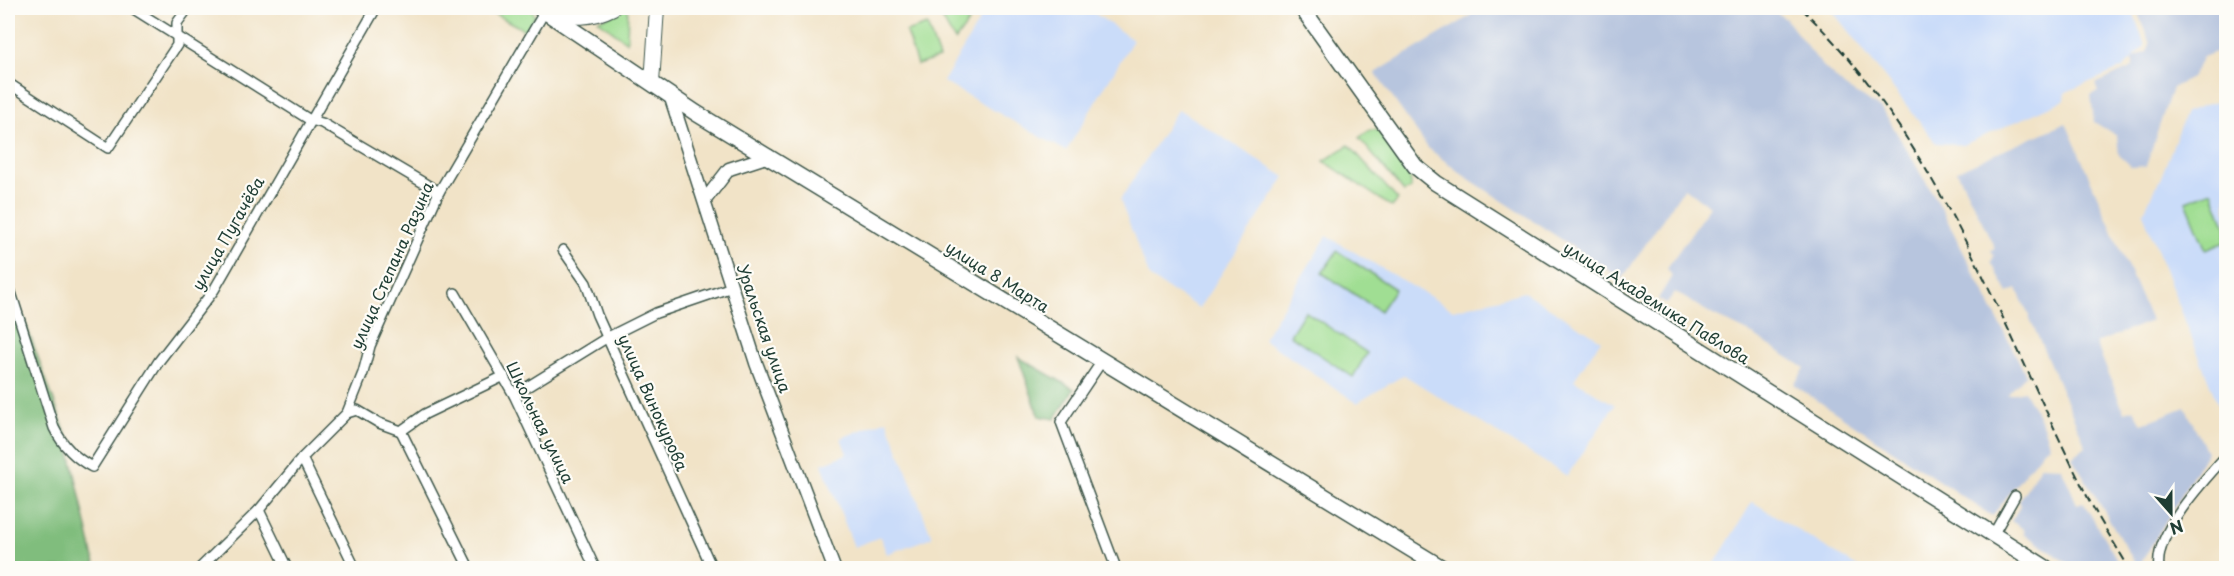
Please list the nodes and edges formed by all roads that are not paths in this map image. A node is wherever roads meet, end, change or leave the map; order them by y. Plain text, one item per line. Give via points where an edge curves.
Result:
1 (132, 8) edge
2 (188, 8) edge
3 (376, 8) edge
4 (614, 8) edge
5 (657, 8) edge
6 (1302, 8) edge
7 (543, 9) edge
8 (176, 36) junction
9 (8, 83) edge
10 (652, 83) junction
11 (670, 95) junction
12 (310, 120) junction
13 (769, 156) junction
14 (439, 192) junction
15 (705, 200) junction
16 (563, 250) dead end
17 (8, 283) edge
18 (732, 287) junction
19 (455, 293) dead end
20 (608, 338) junction
21 (1102, 361) junction
22 (504, 376) junction
23 (514, 395) junction
24 (347, 413) junction
25 (401, 431) junction
26 (2226, 456) edge
27 (302, 458) junction
28 (2015, 496) dead end
29 (259, 510) junction
30 (1993, 535) junction
31 (200, 568) edge
32 (287, 568) edge
33 (355, 568) edge
34 (469, 568) edge
35 (594, 568) edge
36 (712, 568) edge
37 (834, 568) edge
38 (1116, 568) edge
39 (1442, 568) edge
40 (2046, 568) edge
41 (2159, 568) edge

1 - 8 street
2 - 8 street via 177,23
3 - 12 street, улица Пугачёва
4 - 7 main road via 589,17 569,17
5 - 10 main road
6 - 30 main road, улица Академика Павлова via 1415,166 1436,183
7 - 10 main road, улица 8 Марта
7 - 14 street, улица Степана Разина
8 - 9 street via 177,45 108,148
8 - 12 street
10 - 11 main road, улица 8 Марта
11 - 13 main road, улица 8 Марта
11 - 15 street, Уральская улица
12 - 14 street via 322,123
12 - 17 street, улица Пугачёва via 214,290 159,361 93,467 79,460 54,428
13 - 15 street via 729,169
13 - 21 main road, улица 8 Марта
14 - 24 street, улица Степана Разина via 370,346
15 - 18 street, Уральская улица
16 - 20 street, улица Винокурова via 586,284
18 - 20 street via 656,313
18 - 37 street, Уральская улица via 756,363
19 - 22 street, Школьная улица
20 - 23 street
20 - 36 street, улица Винокурова
21 - 38 street via 1062,422
21 - 39 main road, улица 8 Марта
22 - 23 street, Школьная улица
22 - 25 street via 425,414
23 - 35 street, Школьная улица
24 - 25 street via 357,410
24 - 27 street, улица Степана Разина
25 - 34 street
26 - 41 street via 2163,540
27 - 29 street, улица Степана Разина
27 - 33 street
28 - 30 street
29 - 31 street, улица Степана Разина
29 - 32 street
30 - 40 main road, улица Академика Павлова

